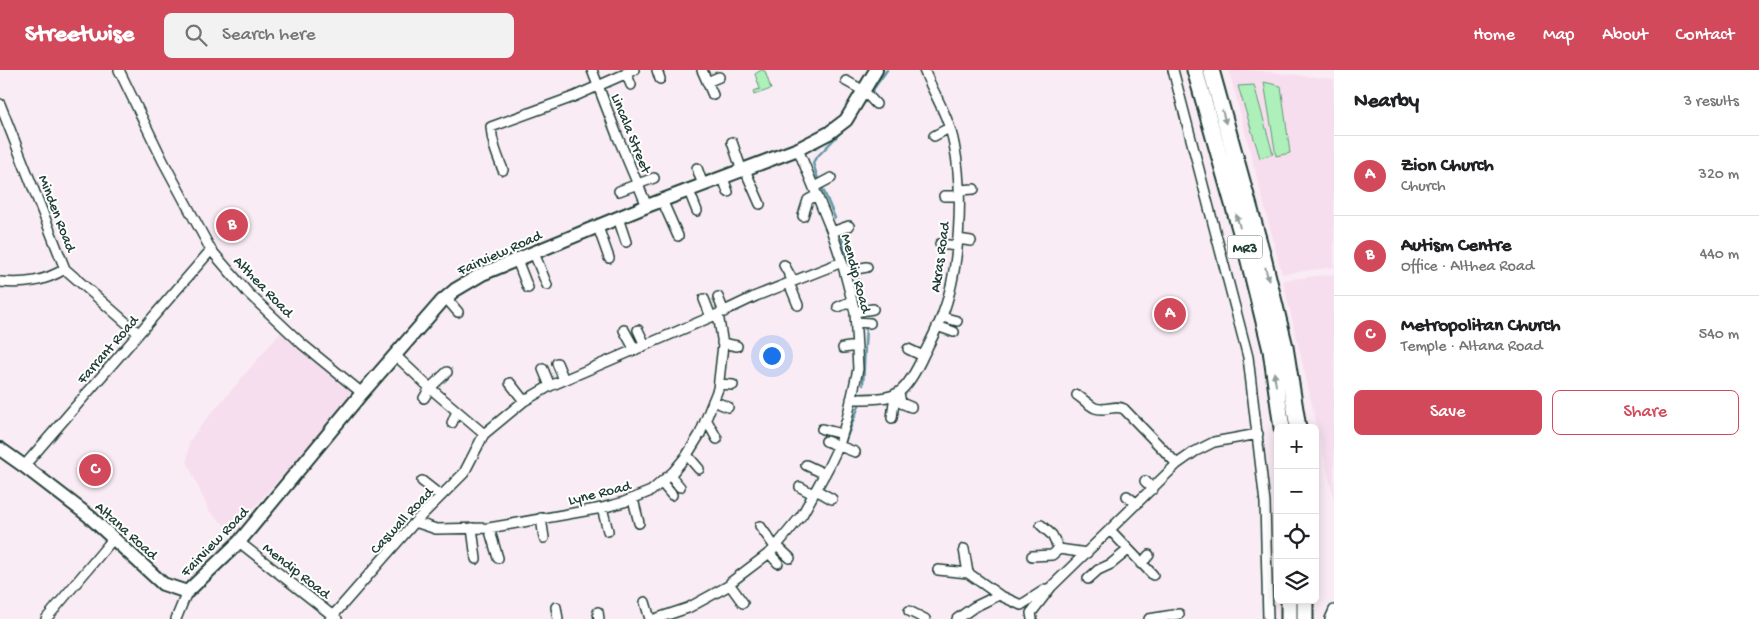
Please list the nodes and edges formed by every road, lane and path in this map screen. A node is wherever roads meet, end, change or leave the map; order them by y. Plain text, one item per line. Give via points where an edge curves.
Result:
1 (119, 70) edge
2 (592, 70) edge
3 (656, 70) edge
4 (702, 70) edge
5 (876, 70) edge
6 (924, 70) edge
7 (1172, 70) edge
8 (1195, 70) edge
9 (1211, 70) edge
10 (630, 72) edge
11 (720, 77) dead end
12 (660, 79) dead end
13 (846, 81) dead end
14 (707, 82) junction
15 (631, 85) dead end
16 (599, 86) junction
17 (864, 92) junction
18 (713, 95) dead end
19 (0, 104) edge
20 (876, 104) dead end
21 (949, 128) junction
22 (934, 136) dead end
23 (732, 142) dead end
24 (798, 150) junction
25 (697, 168) dead end
26 (503, 170) dead end
27 (743, 170) junction
28 (654, 178) dead end
29 (723, 178) junction
30 (831, 178) dead end
31 (638, 184) junction
32 (703, 185) junction
33 (974, 189) dead end
34 (689, 190) junction
35 (619, 191) dead end
36 (815, 191) junction
37 (728, 192) dead end
38 (959, 193) junction
39 (944, 196) dead end
40 (662, 200) junction
41 (760, 204) dead end
42 (647, 206) junction
43 (697, 211) dead end
44 (803, 216) dead end
45 (618, 218) junction
46 (849, 226) dead end
47 (598, 227) junction
48 (832, 232) junction
49 (678, 236) dead end
50 (972, 241) dead end
51 (626, 242) dead end
52 (958, 242) junction
53 (940, 244) dead end
54 (211, 250) junction
55 (534, 253) junction
56 (609, 258) dead end
57 (517, 260) junction
58 (842, 262) junction
59 (784, 265) dead end
60 (867, 267) dead end
61 (65, 269) junction
62 (845, 272) junction
63 (0, 282) edge
64 (791, 282) junction
65 (547, 285) dead end
66 (528, 288) dead end
67 (718, 296) dead end
68 (446, 298) junction
69 (704, 299) dead end
70 (852, 301) junction
71 (798, 305) dead end
72 (838, 308) dead end
73 (873, 309) dead end
74 (458, 312) dead end
75 (856, 312) junction
76 (718, 314) junction
77 (942, 317) junction
78 (957, 321) dead end
79 (856, 322) junction
80 (870, 323) dead end
81 (937, 326) junction
82 (624, 330) dead end
83 (638, 330) dead end
84 (138, 332) junction
85 (954, 332) dead end
86 (722, 343) junction
87 (645, 345) junction
88 (737, 346) dead end
89 (857, 346) junction
90 (843, 348) dead end
91 (908, 349) dead end
92 (634, 350) junction
93 (395, 355) junction
94 (923, 356) junction
95 (557, 363) dead end
96 (543, 369) dead end
97 (447, 372) dead end
98 (564, 380) junction
99 (510, 383) dead end
100 (719, 384) junction
101 (733, 385) dead end
102 (550, 386) junction
103 (430, 388) junction
104 (362, 392) junction
105 (897, 393) junction
106 (1077, 395) dead end
107 (424, 398) dead end
108 (851, 399) junction
109 (714, 400) junction
110 (524, 401) junction
111 (910, 407) dead end
112 (728, 408) dead end
113 (457, 411) junction
114 (892, 418) dead end
115 (706, 419) junction
116 (452, 423) dead end
117 (1281, 424) edge
118 (1297, 424) edge
119 (822, 429) dead end
120 (484, 434) junction
121 (842, 434) junction
122 (1258, 434) junction
123 (717, 439) dead end
124 (826, 441) dead end
125 (839, 445) junction
126 (0, 449) edge
127 (855, 452) dead end
128 (687, 455) junction
129 (1177, 464) junction
130 (806, 465) dead end
131 (24, 466) junction
132 (699, 469) dead end
133 (825, 474) junction
134 (670, 475) junction
135 (422, 480) dead end
136 (1145, 481) dead end
137 (661, 482) junction
138 (680, 487) dead end
139 (800, 487) dead end
140 (1152, 488) junction
141 (815, 492) junction
142 (672, 495) dead end
143 (441, 496) junction
144 (1127, 496) dead end
145 (633, 499) junction
146 (832, 499) dead end
147 (1137, 504) junction
148 (602, 508) junction
149 (541, 518) junction
150 (415, 522) junction
151 (639, 523) dead end
152 (1041, 525) dead end
153 (760, 526) dead end
154 (472, 528) junction
155 (488, 528) junction
156 (1110, 530) junction
157 (608, 531) dead end
158 (544, 538) dead end
159 (113, 539) junction
160 (239, 542) junction
161 (773, 548) junction
162 (964, 549) dead end
163 (1059, 549) junction
164 (1128, 550) junction
165 (1087, 553) junction
166 (1149, 555) dead end
167 (1032, 556) dead end
168 (498, 558) dead end
169 (790, 558) dead end
170 (476, 559) dead end
171 (778, 563) dead end
172 (1141, 564) junction
173 (938, 570) dead end
174 (968, 573) junction
175 (1153, 575) dead end
176 (1088, 579) dead end
177 (730, 585) junction
178 (1051, 587) junction
179 (187, 592) junction
180 (998, 595) junction
181 (645, 602) dead end
182 (743, 604) dead end
183 (1289, 604) edge
184 (1305, 604) edge
185 (556, 607) dead end
186 (1334, 610) edge
187 (909, 611) dead end
188 (1179, 614) dead end
189 (679, 615) edge
190 (668, 617) edge
191 (334, 618) edge
192 (46, 619) edge
193 (176, 619) edge
194 (558, 619) edge
195 (650, 619) edge
196 (655, 619) edge
197 (925, 619) edge
198 (957, 619) edge
199 (1032, 619) edge
200 (1149, 619) edge
201 (1268, 619) edge
202 (1289, 619) edge
203 (1305, 619) edge
204 (1330, 619) edge

1 - 54 street, Althea Road
2 - 16 street, Lincala Street
3 - 12 street
4 - 14 street
5 - 17 main road, Fairview Road
6 - 21 street, Akras Road
7 - 122 street via 1248,357
117 -> 8 highway, MR3 via 1271,350
9 -> 118 highway, MR3 via 1285,346
10 - 15 street
10 - 16 street
11 - 14 street
13 - 17 street
14 - 18 street
16 - 26 street via 491,127
16 - 31 street, Lincala Street
17 - 20 street
17 - 24 main road, Fairview Road via 846,120
19 - 61 street, Minden Road
21 - 22 street
21 - 38 street, Akras Road via 954,142
23 - 27 street
24 - 27 main road, Fairview Road
24 - 36 street, Mendip Road
25 - 32 street
27 - 29 main road, Fairview Road
27 - 41 street
28 - 31 street
29 - 32 main road, Fairview Road
29 - 37 street
30 - 36 street
31 - 35 street
31 - 42 street, Lincala Street
32 - 34 main road, Fairview Road
33 - 38 street
34 - 40 main road, Fairview Road
34 - 43 street
36 - 44 street
36 - 48 street, Mendip Road
38 - 39 street
38 - 52 street, Akras Road
40 - 42 main road, Fairview Road
40 - 49 street
42 - 45 main road, Fairview Road
45 - 47 main road, Fairview Road
45 - 51 street
46 - 48 street
47 - 55 main road, Fairview Road
47 - 56 street
48 - 58 street, Mendip Road
50 - 52 street
52 - 53 street
52 - 77 street, Akras Road
54 - 84 street, Farrant Road
54 - 104 street, Althea Road via 248,293 302,344
55 - 57 main road, Fairview Road
55 - 65 street
57 - 66 street
57 - 68 main road, Fairview Road via 482,274
58 - 62 street, Mendip Road
58 - 64 street
59 - 64 street
60 - 62 street
61 - 63 street via 54,276 24,284
61 - 84 street, Minden Road
62 - 70 street, Mendip Road
64 - 71 street
64 - 76 street
67 - 76 street
68 - 74 street
68 - 93 main road, Fairview Road
69 - 76 street
70 - 72 street
70 - 75 street, Mendip Road
73 - 75 street
75 - 79 street, Mendip Road
76 - 86 street, Lyne Road
76 - 87 street
77 - 78 street
77 - 81 street, Akras Road
79 - 80 street
79 - 89 street, Mendip Road
81 - 85 street
81 - 94 street, Akras Road
82 - 92 street
83 - 87 street
84 - 131 street, Farrant Road
86 - 88 street
86 - 100 street, Lyne Road
87 - 92 street
89 - 90 street
89 - 108 street, Mendip Road via 858,368
91 - 94 street
92 - 98 street
93 - 103 street
93 - 104 main road, Fairview Road
94 - 105 street, Akras Road via 916,372
95 - 98 street
96 - 102 street
97 - 103 street
98 - 102 street
99 - 110 street
100 - 101 street
100 - 109 street, Lyne Road
102 - 110 street
103 - 107 street
103 - 113 street
104 - 160 main road, Fairview Road
105 - 108 street via 876,399
105 - 111 street via 901,403
105 - 114 street
106 - 129 street via 1095,408 1120,406
108 - 121 street, Mendip Road
109 - 112 street
109 - 115 street, Lyne Road
110 - 120 street
113 - 116 street
113 - 120 street
115 - 123 street
115 - 128 street, Lyne Road
119 - 121 street
120 - 143 street, Caswall Road via 464,473
121 - 125 street, Mendip Road
122 - 129 street via 1214,442
122 - 201 street
124 - 125 street
125 - 127 street
125 - 133 street, Mendip Road
126 - 131 main road, Altana Road
128 - 132 street
128 - 134 street, Lyne Road
129 - 140 street
130 - 133 street
131 - 159 main road, Altana Road via 89,516
133 - 141 street, Mendip Road
134 - 137 street, Lyne Road
134 - 138 street
135 - 143 street
136 - 140 street
137 - 142 street
137 - 145 street, Lyne Road via 651,491
139 - 141 street
140 - 147 street
141 - 146 street
141 - 161 street, Mendip Road via 802,515
143 - 150 street, Caswall Road
144 - 147 street
145 - 148 street, Lyne Road
145 - 151 street
147 - 156 street
148 - 149 street, Lyne Road
148 - 157 street
149 - 155 street, Lyne Road
149 - 158 street
150 - 154 street, Lyne Road via 436,529
150 - 191 street, Caswall Road
152 - 163 street via 1052,535
153 - 161 street
154 - 155 street, Lyne Road
154 - 170 street
155 - 168 street
156 - 164 street
156 - 165 street
159 - 179 main road, Altana Road via 163,584
159 - 192 street
160 - 179 main road, Fairview Road
160 - 191 street, Mendip Road
161 - 169 street
161 - 171 street
161 - 177 street, Mendip Road
162 - 174 street
163 - 165 street
163 - 167 street via 1052,555
164 - 172 street
164 - 176 street
165 - 178 street
166 - 172 street
172 - 175 street
173 - 174 street
174 - 180 street
177 - 182 street
177 - 189 street, Mendip Road
178 - 180 street via 1022,605
178 - 199 street via 1031,613
179 - 193 street, Fairview Road
180 - 198 street
181 - 195 street
183 - 202 highway
184 - 203 highway
185 - 194 street
186 - 204 street
187 - 197 street
188 - 200 street
189 - 190 street, Mendip Road
190 - 196 street, Mendip Road

